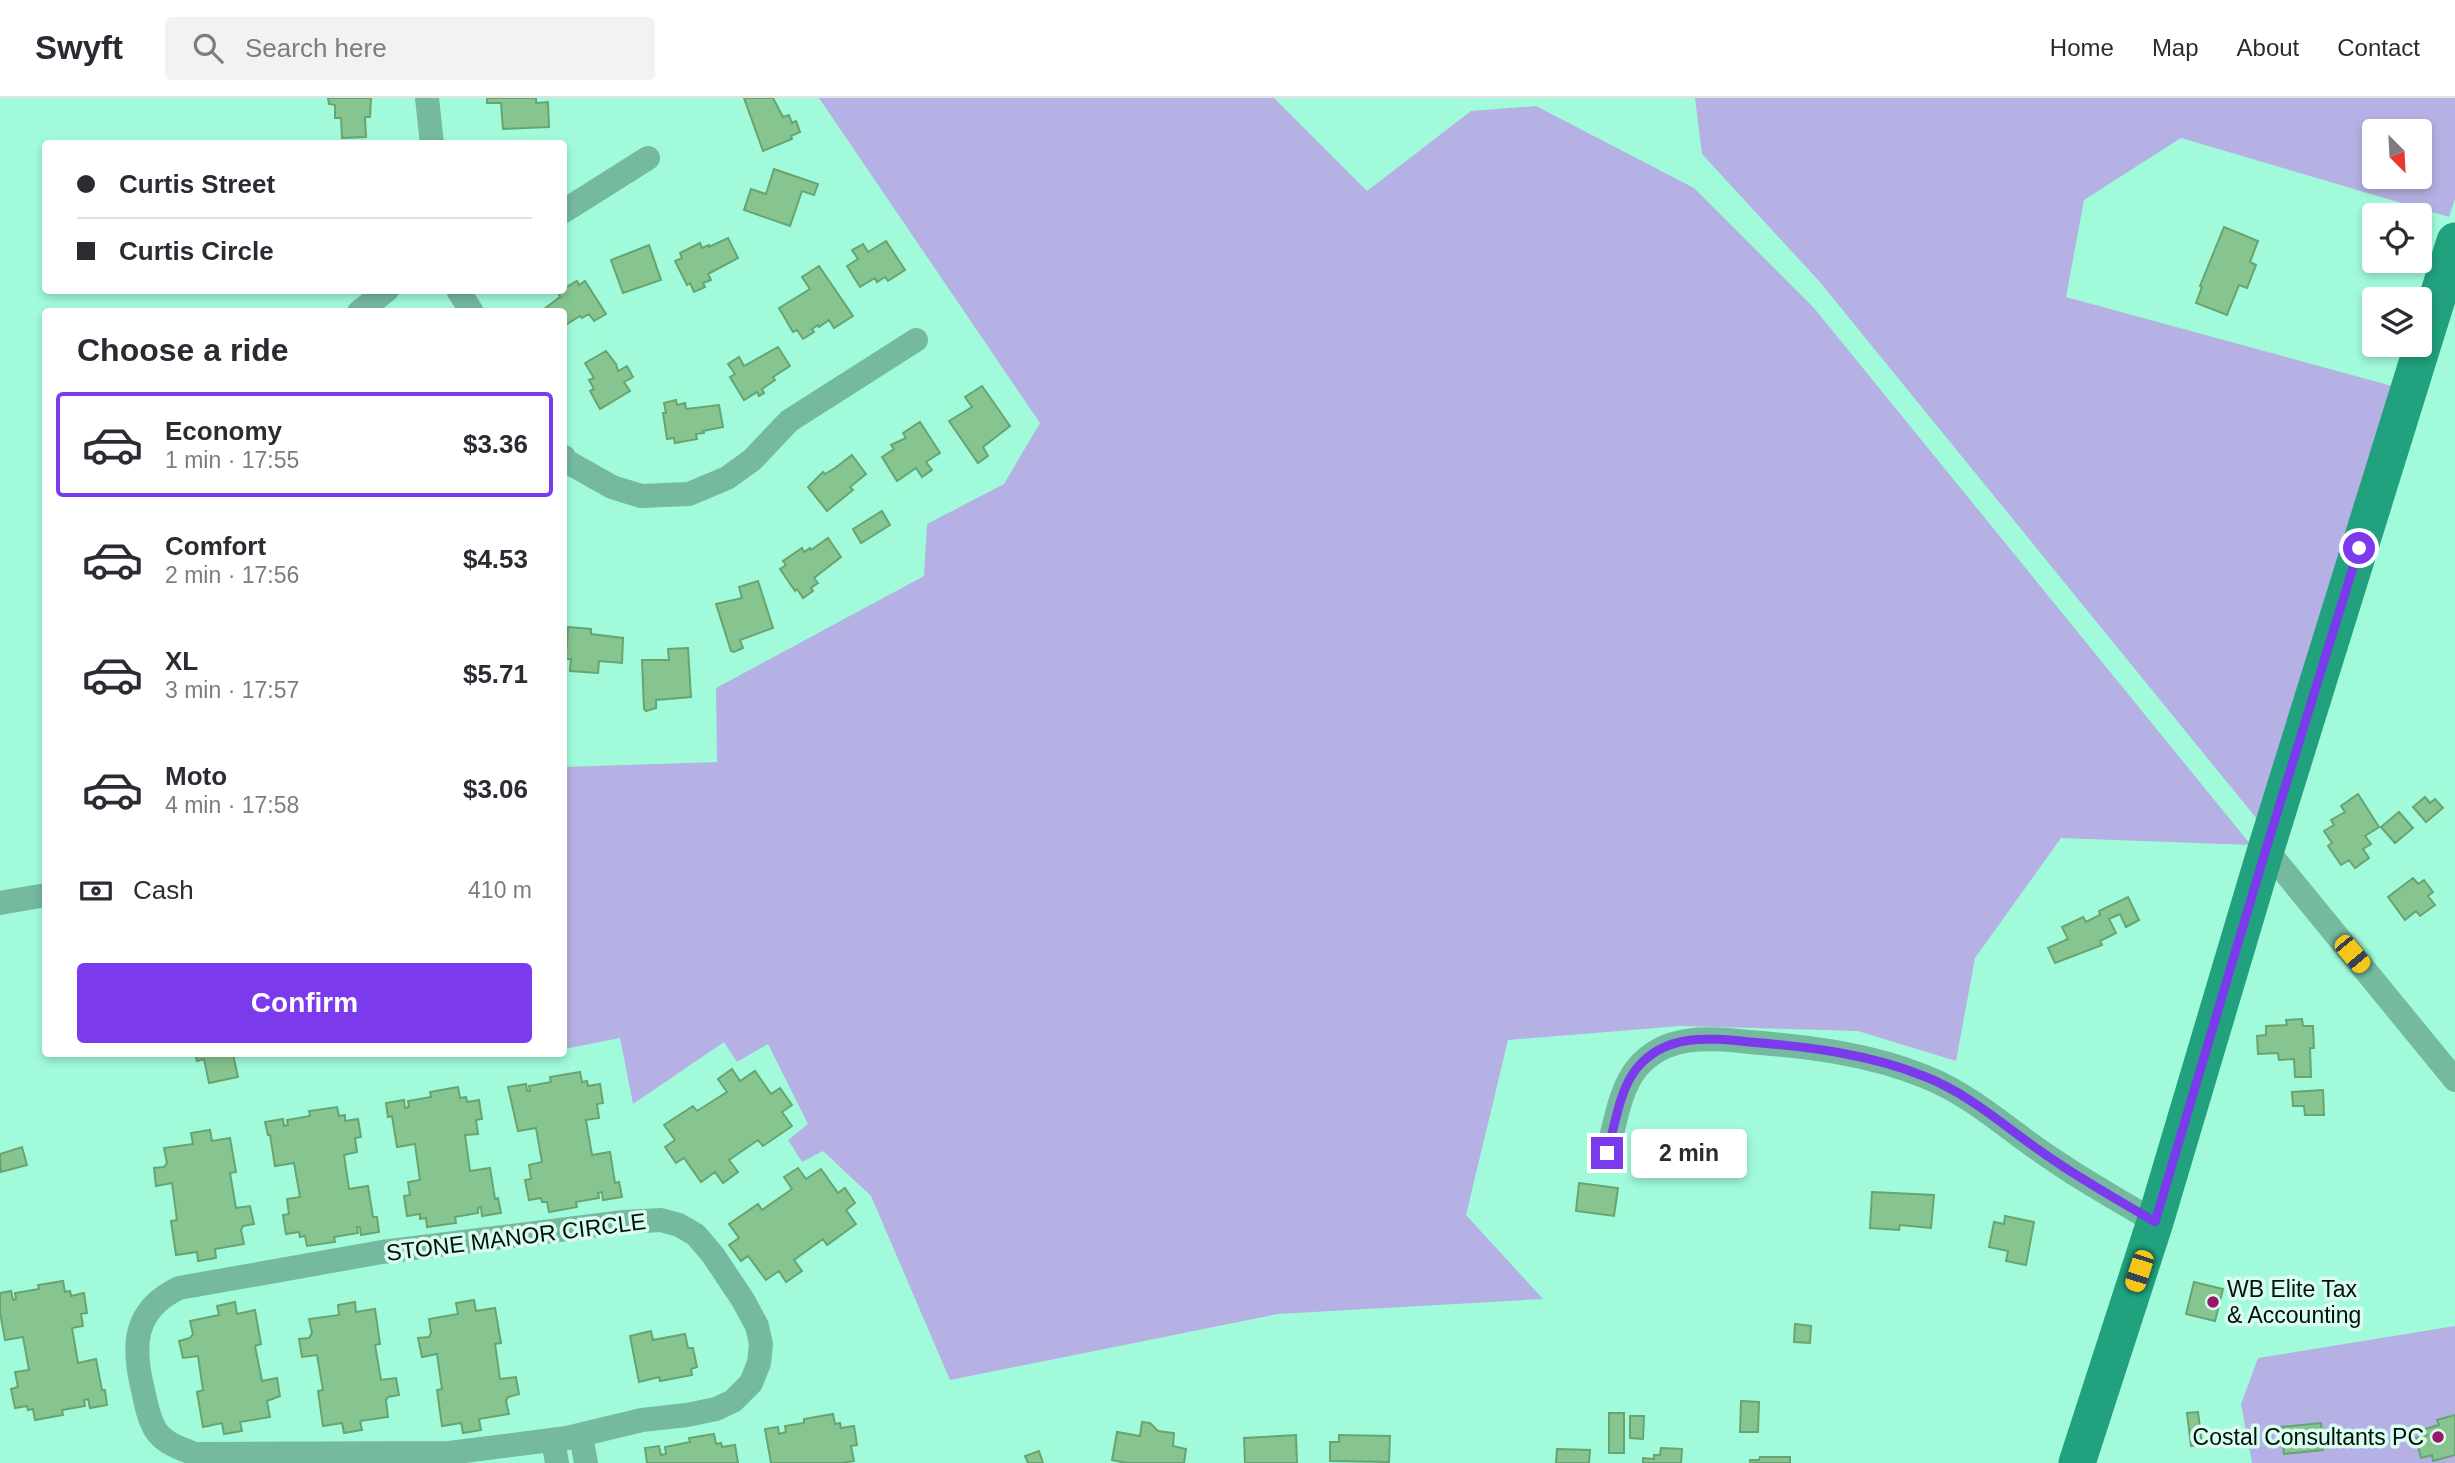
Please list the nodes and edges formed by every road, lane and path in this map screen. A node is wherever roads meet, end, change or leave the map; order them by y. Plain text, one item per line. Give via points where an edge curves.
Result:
1 (427, 98) edge
2 (432, 140) edge
3 (648, 158) dead end
4 (567, 209) edge
5 (2455, 241) edge
6 (382, 294) edge
7 (364, 308) edge
8 (916, 340) dead end
9 (567, 462) edge
10 (2266, 849) junction
11 (42, 896) edge
12 (0, 903) edge
13 (2455, 1080) edge
14 (1607, 1153) dead end
15 (2155, 1222) junction
16 (582, 1435) junction
17 (555, 1452) edge
18 (586, 1463) edge
19 (2077, 1463) edge

1 - 2 street
3 - 4 street
5 - 10 street
6 - 7 street
8 - 9 street via 789,421 752,460 727,478 689,494 641,496 612,487
10 - 13 street
10 - 15 street
11 - 12 street
14 - 15 street via 1626,1086 1651,1054 1669,1044 1720,1039 1800,1046 1847,1053 1930,1078
15 - 19 street
16 - 17 street, STONE MANOR CIRCLE
16 - 17 street, STONE MANOR CIRCLE via 716,1409 739,1397 751,1383 759,1363 757,1326 713,1255 696,1235 679,1225 661,1220 624,1222 382,1252 179,1288 151,1308 136,1339 138,1372 156,1431 195,1454
16 - 18 street

